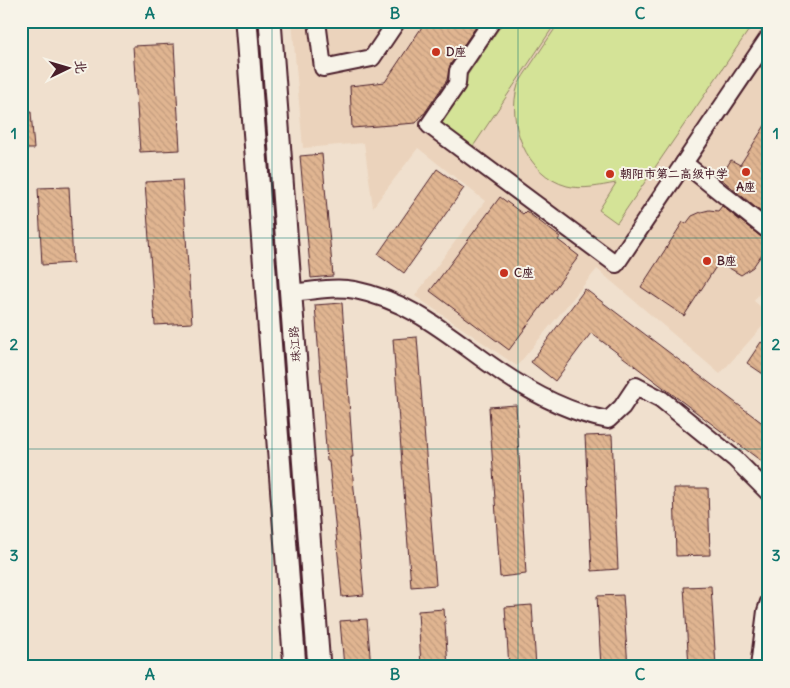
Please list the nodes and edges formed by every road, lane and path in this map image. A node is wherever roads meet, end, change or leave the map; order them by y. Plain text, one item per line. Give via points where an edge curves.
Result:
1 (246, 21) edge
2 (270, 21) edge
3 (317, 21) edge
4 (397, 21) edge
5 (492, 21) edge
6 (769, 37) edge
7 (684, 163) junction
8 (769, 231) edge
9 (291, 292) junction
10 (769, 493) edge
11 (769, 602) edge
12 (295, 667) edge
13 (319, 667) edge
14 (759, 667) edge

1 - 12 main road, 珠江路
2 - 9 main road, 珠江路
3 - 4 street via 323,68 372,58
5 - 7 street via 458,71 457,84 429,125 616,264
6 - 7 street
7 - 8 street
9 - 10 street via 354,290 406,307 445,330 527,389 590,417 608,420 622,407 636,386 661,399 734,459
9 - 13 main road, 珠江路
11 - 14 street

